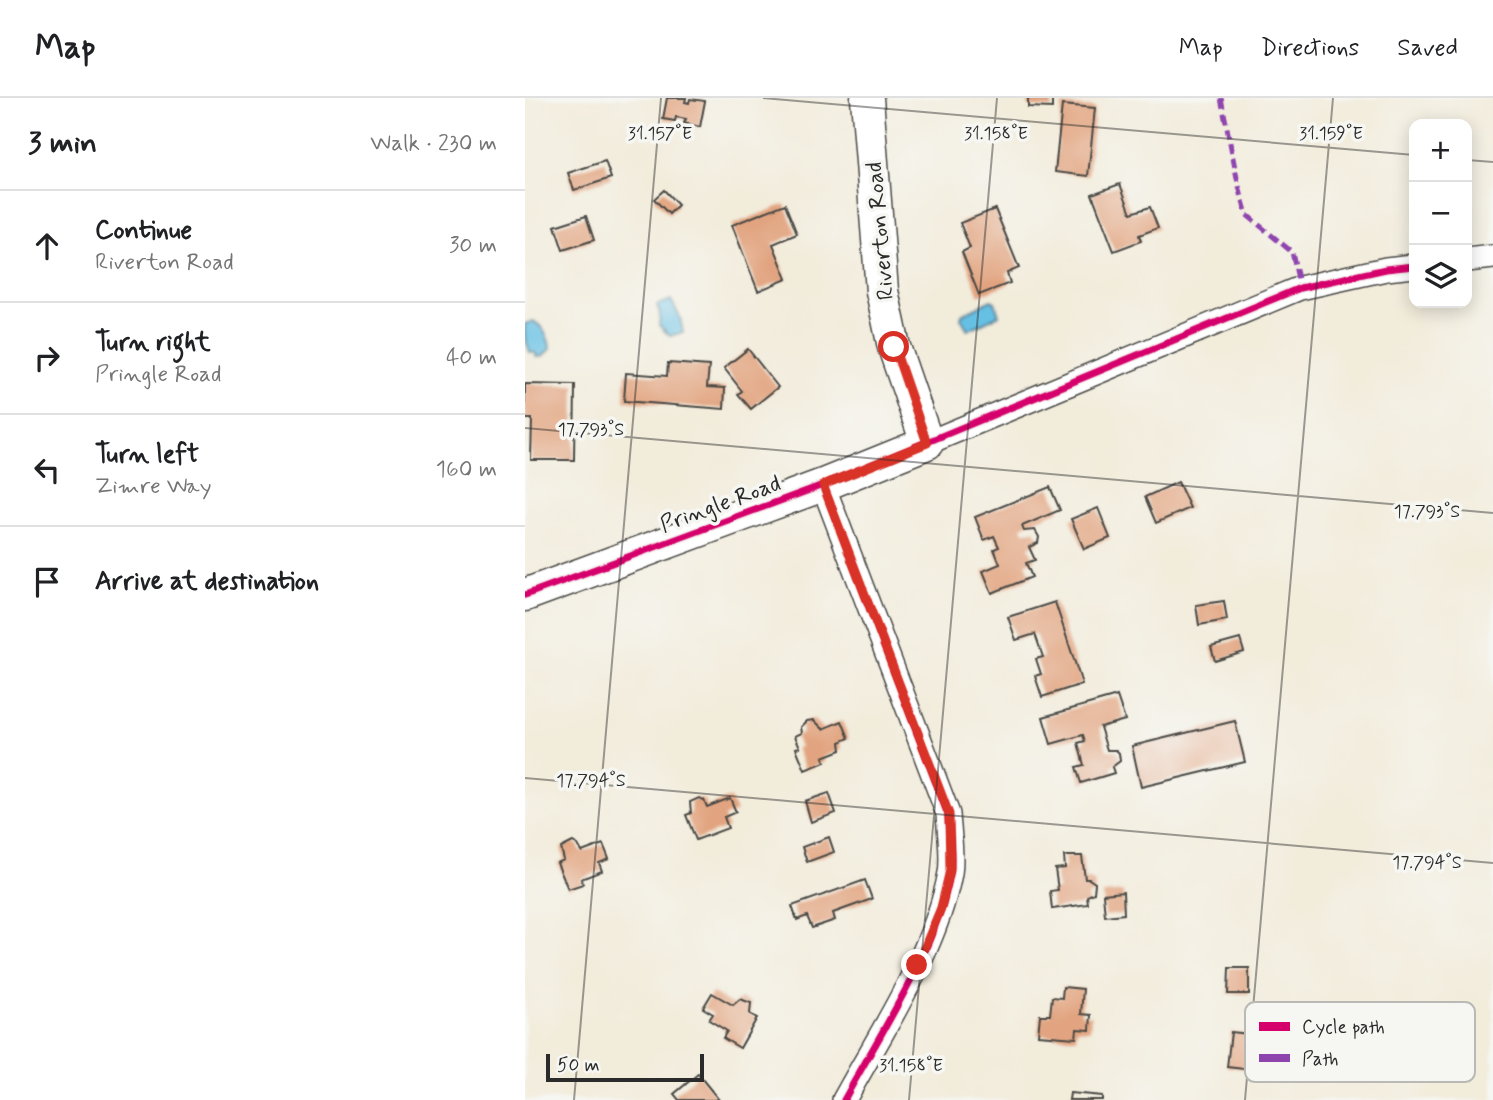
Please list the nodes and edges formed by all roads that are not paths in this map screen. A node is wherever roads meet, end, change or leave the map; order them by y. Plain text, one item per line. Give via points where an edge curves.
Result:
1 (867, 98) edge
2 (1493, 257) edge
3 (1472, 259) edge
4 (1409, 267) edge
5 (927, 443) junction
6 (823, 485) junction
7 (525, 595) edge
8 (844, 1100) edge

1 - 5 street, Riverton Road via 882,291 894,347
2 - 3 street
4 - 5 street via 1300,288
5 - 6 street, Pringle Road
6 - 7 street, Pringle Road
6 - 8 street via 949,814 950,870 941,908 917,965

